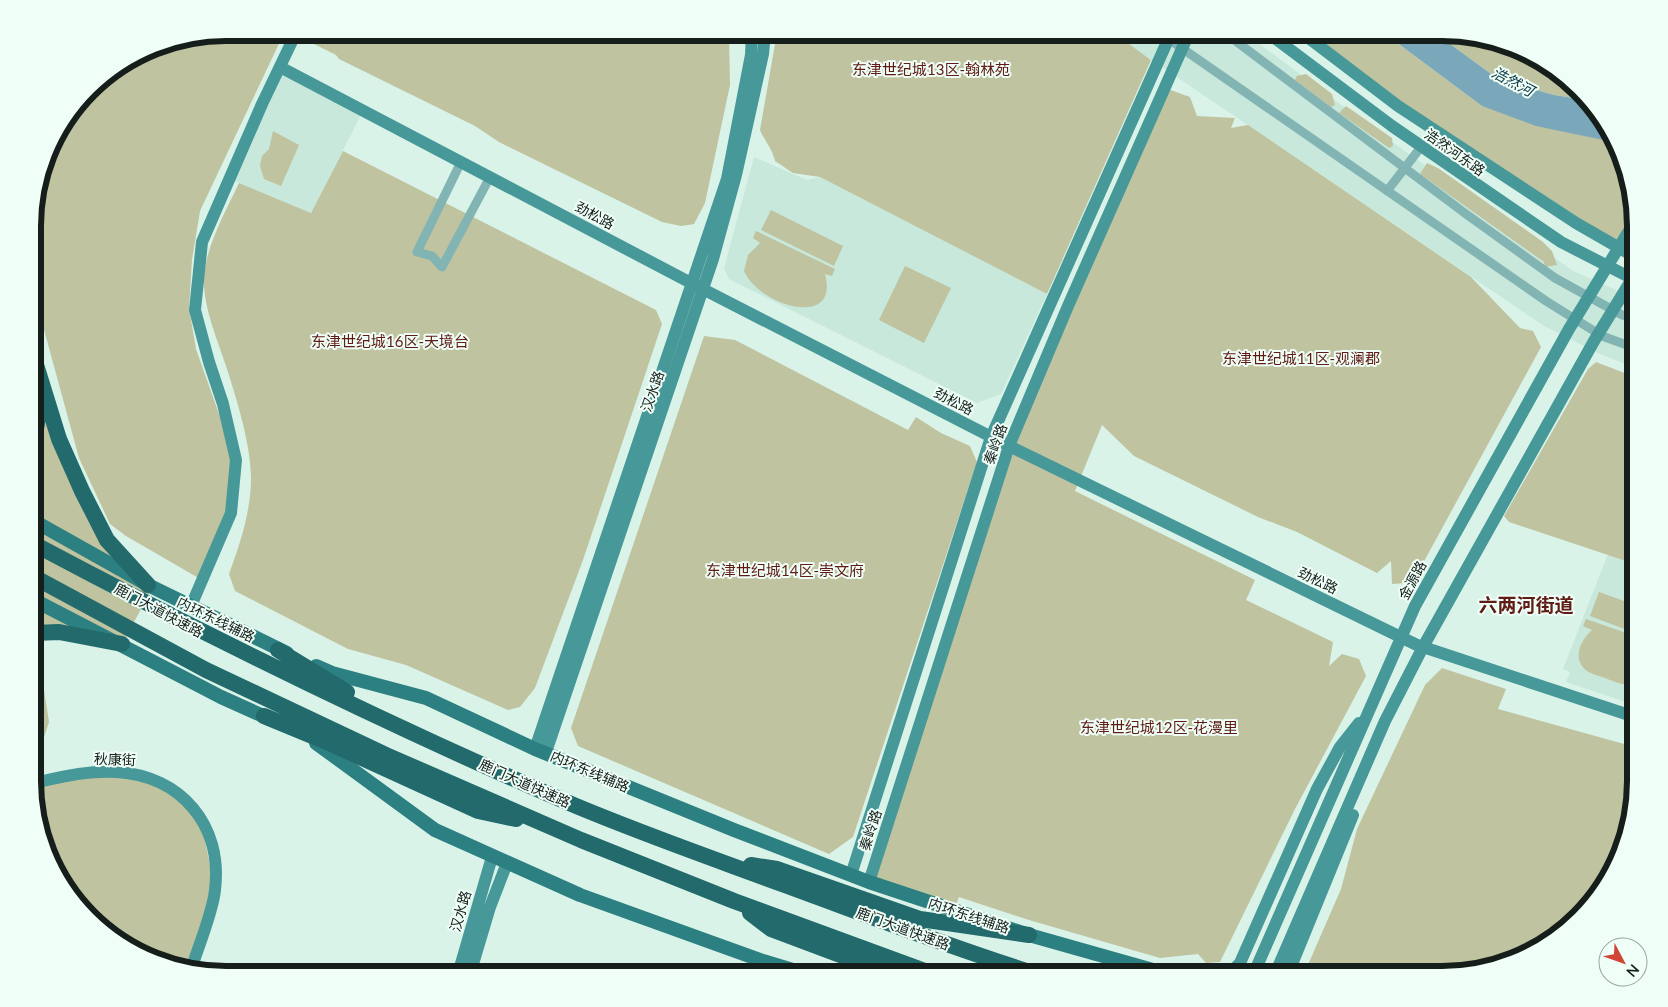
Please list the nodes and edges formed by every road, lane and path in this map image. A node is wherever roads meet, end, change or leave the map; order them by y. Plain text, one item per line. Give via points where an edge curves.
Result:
1 (292, 41) edge
2 (752, 41) edge
3 (764, 41) edge
4 (1163, 41) edge
5 (1174, 41) edge
6 (1185, 41) edge
7 (1237, 41) edge
8 (1280, 41) edge
9 (1314, 41) edge
10 (1182, 48) junction
11 (280, 67) junction
12 (1421, 147) junction
13 (462, 162) junction
14 (1404, 168) junction
15 (490, 176) junction
16 (1387, 191) junction
17 (1627, 233) edge
18 (1617, 248) junction
19 (1627, 253) edge
20 (1606, 265) junction
21 (1627, 274) edge
22 (698, 286) junction
23 (1627, 288) edge
24 (1589, 296) junction
25 (1613, 310) junction
26 (1627, 316) edge
27 (1575, 319) junction
28 (1598, 334) junction
29 (1627, 345) edge
30 (41, 381) edge
31 (991, 437) junction
32 (1010, 446) junction
33 (41, 525) edge
34 (41, 548) edge
35 (41, 581) edge
36 (148, 585) junction
37 (41, 604) edge
38 (190, 606) junction
39 (41, 633) edge
40 (1401, 637) junction
41 (122, 644) junction
42 (1423, 647) junction
43 (278, 650) junction
44 (1627, 714) edge
45 (264, 716) junction
46 (1385, 721) junction
47 (540, 750) junction
48 (472, 759) junction
49 (41, 781) edge
50 (546, 825) junction
51 (492, 857) junction
52 (715, 860) junction
53 (507, 864) junction
54 (851, 875) junction
55 (869, 882) junction
56 (734, 902) junction
57 (1029, 935) junction
58 (193, 963) edge
59 (460, 966) edge
60 (472, 966) edge
61 (780, 966) edge
62 (870, 966) edge
63 (911, 966) edge
64 (1011, 966) edge
65 (1139, 966) edge
66 (1247, 966) edge
67 (1278, 966) edge
68 (1291, 966) edge

1 - 11 street
2 - 22 street, 汉水路 via 727,179
3 - 22 street, 汉水路 via 736,175
4 - 31 street, 秦岭路
5 - 10 street
6 - 10 street, 秦岭路
7 - 14 street
8 - 12 street, 浩然河东路
9 - 18 street, 浩然河东路 via 1398,106
10 - 16 street
10 - 32 street, 秦岭路
11 - 13 street, 劲松路
11 - 38 street via 202,242 195,310 236,460 231,513
12 - 14 street
12 - 20 street, 浩然河东路 via 1561,242
13 - 15 street, 劲松路
13 - 15 street via 417,252 432,256 442,267
14 - 16 street
14 - 24 street via 1555,278
15 - 22 street, 劲松路
16 - 27 street
17 - 18 street, 金源路
18 - 19 street, 浩然河东路
18 - 20 street, 金源路
20 - 21 street, 浩然河东路
20 - 24 street, 金源路
22 - 31 street, 劲松路
22 - 47 street, 汉水路
23 - 25 street
24 - 25 street
24 - 27 street, 金源路
25 - 26 street
25 - 28 street
27 - 28 street
27 - 40 street, 金源路 via 1415,606
28 - 29 street
28 - 42 street
30 - 36 highway via 59,439 107,540
31 - 32 street, 劲松路
31 - 54 street, 秦岭路
32 - 40 street, 劲松路
32 - 55 street, 秦岭路
33 - 36 main road, 内环东线辅路
34 - 48 highway, 鹿门大道快速路 via 258,661
35 - 50 highway via 206,670 386,755
36 - 38 main road, 内环东线辅路
37 - 41 main road
38 - 43 main road, 内环东线辅路
39 - 41 highway via 59,632
40 - 42 street, 劲松路
40 - 66 street, 金源路 via 1369,711 1340,746 1317,789
41 - 45 main road
42 - 44 street, 劲松路
42 - 46 street
43 - 47 main road, 内环东线辅路 via 332,674 426,698
43 - 48 highway via 353,696 421,726
45 - 50 highway via 478,811
45 - 51 main road via 320,745 435,830
46 - 67 street
46 - 68 street via 1381,748
47 - 54 main road, 内环东线辅路
48 - 52 highway, 鹿门大道快速路 via 562,800
49 - 58 street, 秋康街 via 82,772 116,771 143,775 172,787 200,816 214,848 215,890
50 - 56 highway
51 - 53 main road
51 - 59 street, 汉水路
52 - 57 highway via 777,869 920,919
52 - 64 highway, 鹿门大道快速路
53 - 60 street, 汉水路
53 - 61 main road via 580,895
54 - 55 main road, 内环东线辅路
55 - 57 main road, 内环东线辅路
56 - 62 highway via 771,928
56 - 63 highway
57 - 65 main road, 内环东线辅路

